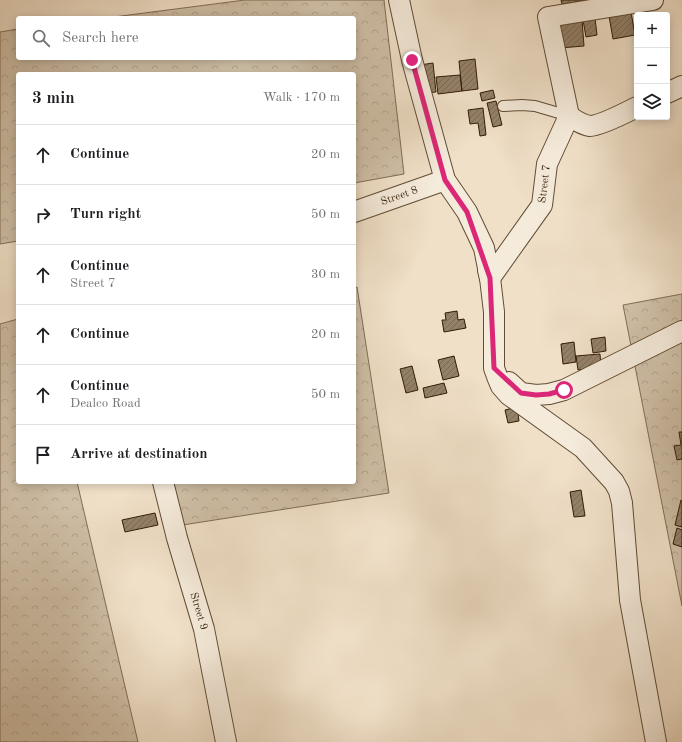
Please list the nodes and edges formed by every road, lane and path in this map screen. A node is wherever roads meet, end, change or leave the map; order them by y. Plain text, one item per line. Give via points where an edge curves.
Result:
1 (399, 0) edge
2 (653, 0) edge
3 (682, 86) edge
4 (670, 92) edge
5 (503, 106) dead end
6 (634, 108) edge
7 (569, 116) junction
8 (445, 180) junction
9 (356, 211) edge
10 (490, 278) junction
11 (682, 331) edge
12 (494, 368) junction
13 (164, 484) edge
14 (226, 742) edge
15 (656, 742) edge

1 - 8 street via 412,60
2 - 7 street via 548,17
3 - 4 street
5 - 7 lane via 535,106
6 - 7 street via 606,122 590,126
7 - 10 street, Street 7 via 546,164 542,205
8 - 9 street, Street 8
8 - 10 street via 467,212 484,248
10 - 12 street via 494,312
11 - 12 street via 564,390 549,394 521,393
12 - 15 street via 501,386 509,395 583,448 619,491 624,515 630,600
13 - 14 street, Street 9 via 204,629

